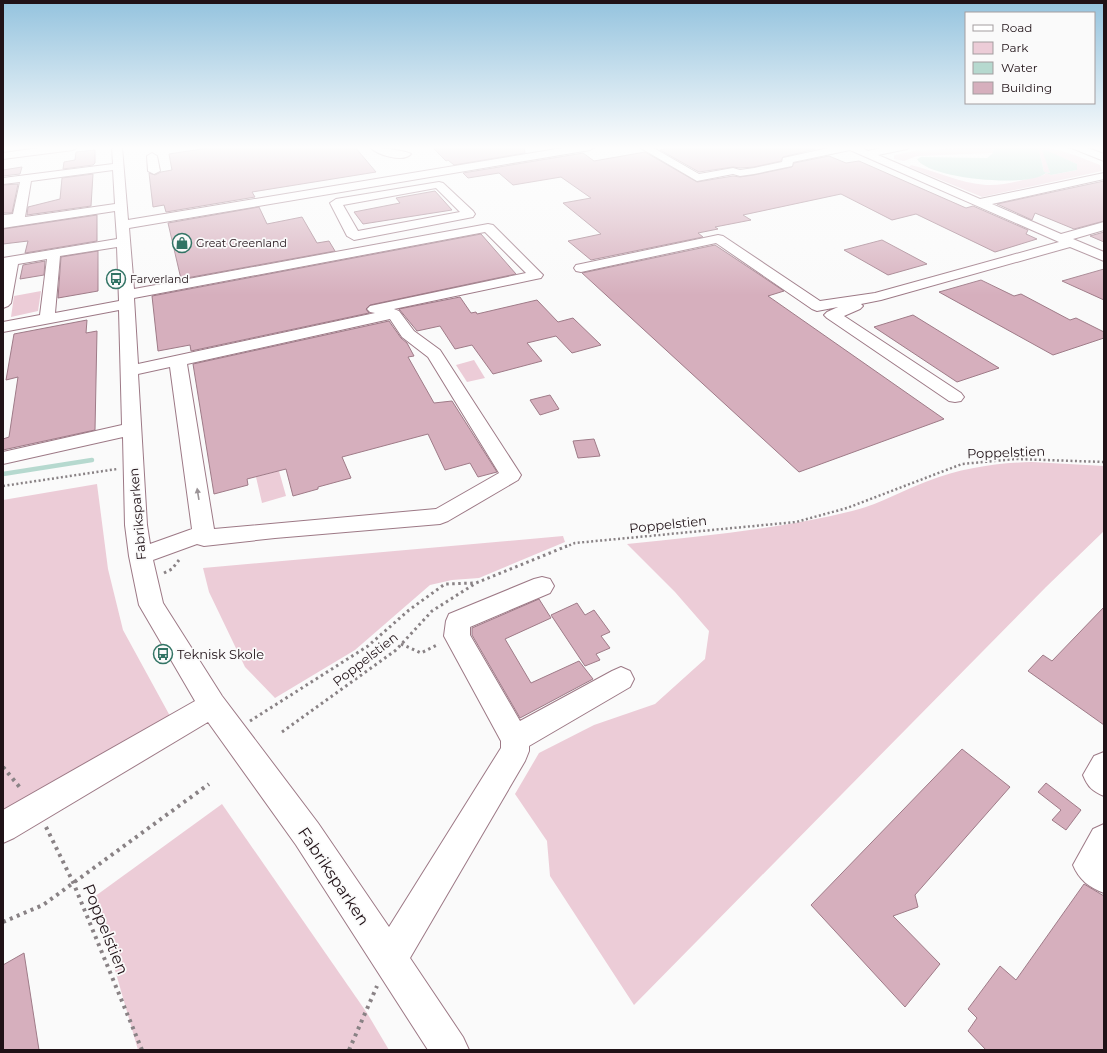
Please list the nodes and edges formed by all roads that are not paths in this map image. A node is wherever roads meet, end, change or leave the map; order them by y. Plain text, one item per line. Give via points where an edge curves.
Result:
1 (23, 196) edge
2 (122, 196) edge
3 (275, 196) edge
4 (375, 196) edge
5 (451, 196) edge
6 (962, 196) edge
7 (1010, 196) edge
8 (370, 197) joint
9 (978, 203) junction
10 (3, 219) edge
11 (3, 224) edge
12 (122, 224) junction
13 (1104, 226) edge
14 (1065, 240) junction
15 (54, 253) junction
16 (1104, 257) edge
17 (6, 258) edge
18 (581, 268) dead end
19 (876, 297) junction
20 (126, 300) junction
21 (3, 303) edge
22 (47, 319) junction
23 (3, 328) edge
24 (178, 361) junction
25 (129, 365) junction
26 (955, 397) dead end
27 (132, 429) junction
28 (3, 458) edge
29 (204, 533) junction
30 (140, 556) junction
31 (542, 586) dead end
32 (621, 679) dead end
33 (212, 705) junction
34 (515, 739) junction
35 (1104, 766) edge
36 (1104, 781) edge
37 (3, 827) edge
38 (1104, 840) edge
39 (1104, 877) edge
40 (390, 959) junction
41 (450, 1050) edge

1 - 10 street via 19,217
2 - 12 street, Fabriksparken
3 - 12 street
4 - 8 street
5 - 8 street via 469,214 354,236 336,203
6 - 9 street
7 - 9 street
9 - 14 street
11 - 12 street
12 - 15 street
12 - 17 street
12 - 20 street, Fabriksparken
13 - 14 street
14 - 16 street
14 - 19 street
15 - 17 street
15 - 22 street
17 - 21 street
18 - 19 street via 718,239 817,306
19 - 26 street via 832,315
20 - 22 street
20 - 25 street, Fabriksparken
20 - 25 street via 488,228 536,276
22 - 23 street
24 - 25 street
29 -> 24 street
24 - 29 street via 394,314 408,334 434,354 511,475 440,516 204,538
25 - 27 street, Fabriksparken
27 - 28 street
27 - 30 street, Fabriksparken via 136,525
29 - 30 street
30 - 33 street, Fabriksparken via 151,605
31 - 34 street via 458,621 457,636
32 - 34 street
33 - 37 street
33 - 40 street, Fabriksparken via 307,834
34 - 40 street via 515,751
35 - 36 street via 1098,775
38 - 39 street via 1089,865
40 - 41 street, Fabriksparken

